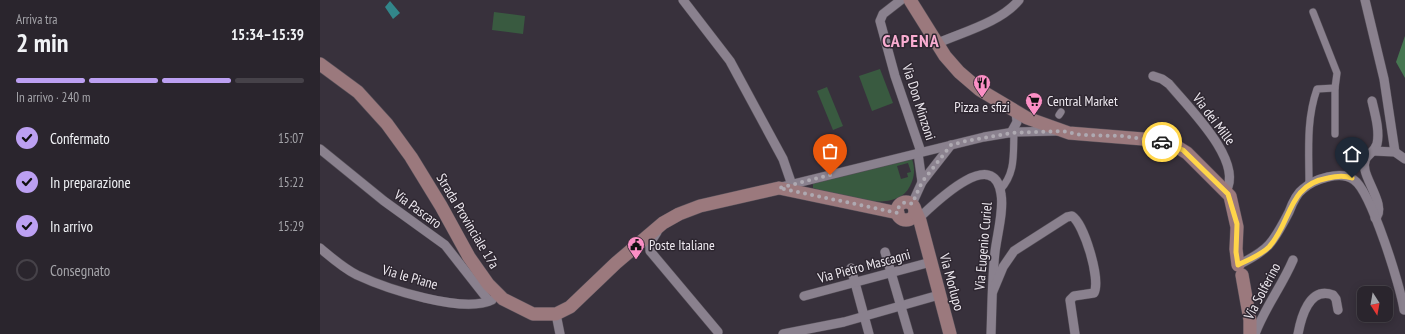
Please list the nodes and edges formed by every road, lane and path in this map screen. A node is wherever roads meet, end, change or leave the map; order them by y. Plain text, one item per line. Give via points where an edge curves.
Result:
1 (684, 0) edge
2 (901, 0) edge
3 (910, 0) edge
4 (1018, 0) edge
5 (1365, 0) edge
6 (1313, 12) dead end
7 (938, 44) junction
8 (320, 64) edge
9 (1153, 76) dead end
10 (1335, 88) junction
11 (1372, 101) dead end
12 (1016, 112) junction
13 (1056, 128) junction
14 (1013, 132) junction
15 (1335, 134) dead end
16 (951, 145) junction
17 (320, 149) edge
18 (933, 149) junction
19 (1373, 151) junction
20 (919, 152) junction
21 (1395, 152) junction
22 (1405, 159) edge
23 (940, 161) junction
24 (922, 182) junction
25 (1309, 184) junction
26 (786, 186) junction
27 (1000, 190) junction
28 (1226, 192) junction
29 (916, 211) junction
30 (901, 216) junction
31 (1376, 218) junction
32 (663, 223) junction
33 (924, 238) junction
34 (320, 248) edge
35 (885, 252) dead end
36 (1293, 260) dead end
37 (931, 262) junction
38 (1239, 267) junction
39 (851, 268) dead end
40 (891, 273) junction
41 (855, 283) junction
42 (993, 291) junction
43 (939, 295) junction
44 (804, 296) dead end
45 (494, 298) junction
46 (901, 306) junction
47 (1338, 310) dead end
48 (1404, 310) dead end
49 (556, 314) junction
50 (865, 317) junction
51 (718, 332) dead end
52 (560, 334) edge
53 (783, 334) edge
54 (870, 334) edge
55 (909, 334) edge
56 (950, 334) edge
57 (990, 334) edge
58 (1075, 334) edge
59 (1250, 334) edge
60 (1255, 334) edge
61 (1298, 334) edge

1 - 26 street via 726,54 755,105 783,159
2 - 20 street, Via Don Minzoni via 883,14 880,21
3 - 7 main road
4 - 7 street via 997,18
5 - 21 street via 1384,79
6 - 10 street via 1337,73
7 - 12 main road via 952,64 970,82
8 - 45 main road, Strada Provinciale 17a via 358,92 387,124 434,194
9 - 28 street, Via dei Mille via 1169,84 1221,148 1231,178
10 - 15 street
10 - 25 street via 1317,89 1312,104 1309,130
11 - 19 street via 1377,140
12 - 13 main road via 1032,121
12 - 14 street via 1017,122
13 - 14 street
13 - 28 main road via 1081,135 1153,140 1174,146 1183,150
14 - 16 street
14 - 27 street via 1013,170 1007,184
16 - 18 street
16 - 23 street
17 - 45 street, Via Pascaro via 384,202 449,249 470,280
18 - 20 street
18 - 23 street
19 - 21 street
19 - 31 street via 1367,156 1364,164 1366,177 1380,209
20 - 24 street
20 - 26 street
21 - 22 street
23 - 24 street
24 - 29 street
25 - 31 street via 1334,177 1352,178 1358,184
25 - 38 street via 1298,194 1275,238 1262,252
26 - 30 main road
26 - 32 main road via 687,210
27 - 29 street, Via Eugenio Curiel via 996,182 989,177 970,178
27 - 42 street, Via Eugenio Curiel via 1002,200
28 - 38 main road via 1232,203 1237,224
29 - 30 main road via 912,218
29 - 33 main road, Via Morlupo
30 - 33 main road
31 - 48 street
32 - 49 main road via 578,301
32 - 51 street via 651,241 650,251
33 - 37 main road, Via Morlupo
34 - 45 street, Via le Piane via 357,275 400,291 466,305 477,305
35 - 40 street
36 - 60 street, Via Solferino via 1288,273 1266,307
37 - 40 street, Via Pietro Mascagni
37 - 43 main road, Via Morlupo
38 - 59 main road via 1250,320
39 - 41 street
40 - 41 street, Via Pietro Mascagni
40 - 46 street
41 - 44 street, Via Pietro Mascagni
41 - 50 street
42 - 57 street, Via Eugenio Curiel
42 - 58 street via 1003,267 1014,251 1072,216 1076,219 1091,252 1096,279 1094,293 1074,296 1070,300
43 - 46 street
43 - 56 main road, Via Morlupo
45 - 49 main road, Strada Provinciale 17a via 530,312 542,315
46 - 50 street
46 - 55 street
47 - 61 street via 1336,299 1332,295 1317,295 1306,307
49 - 52 street
50 - 53 street
50 - 54 street

